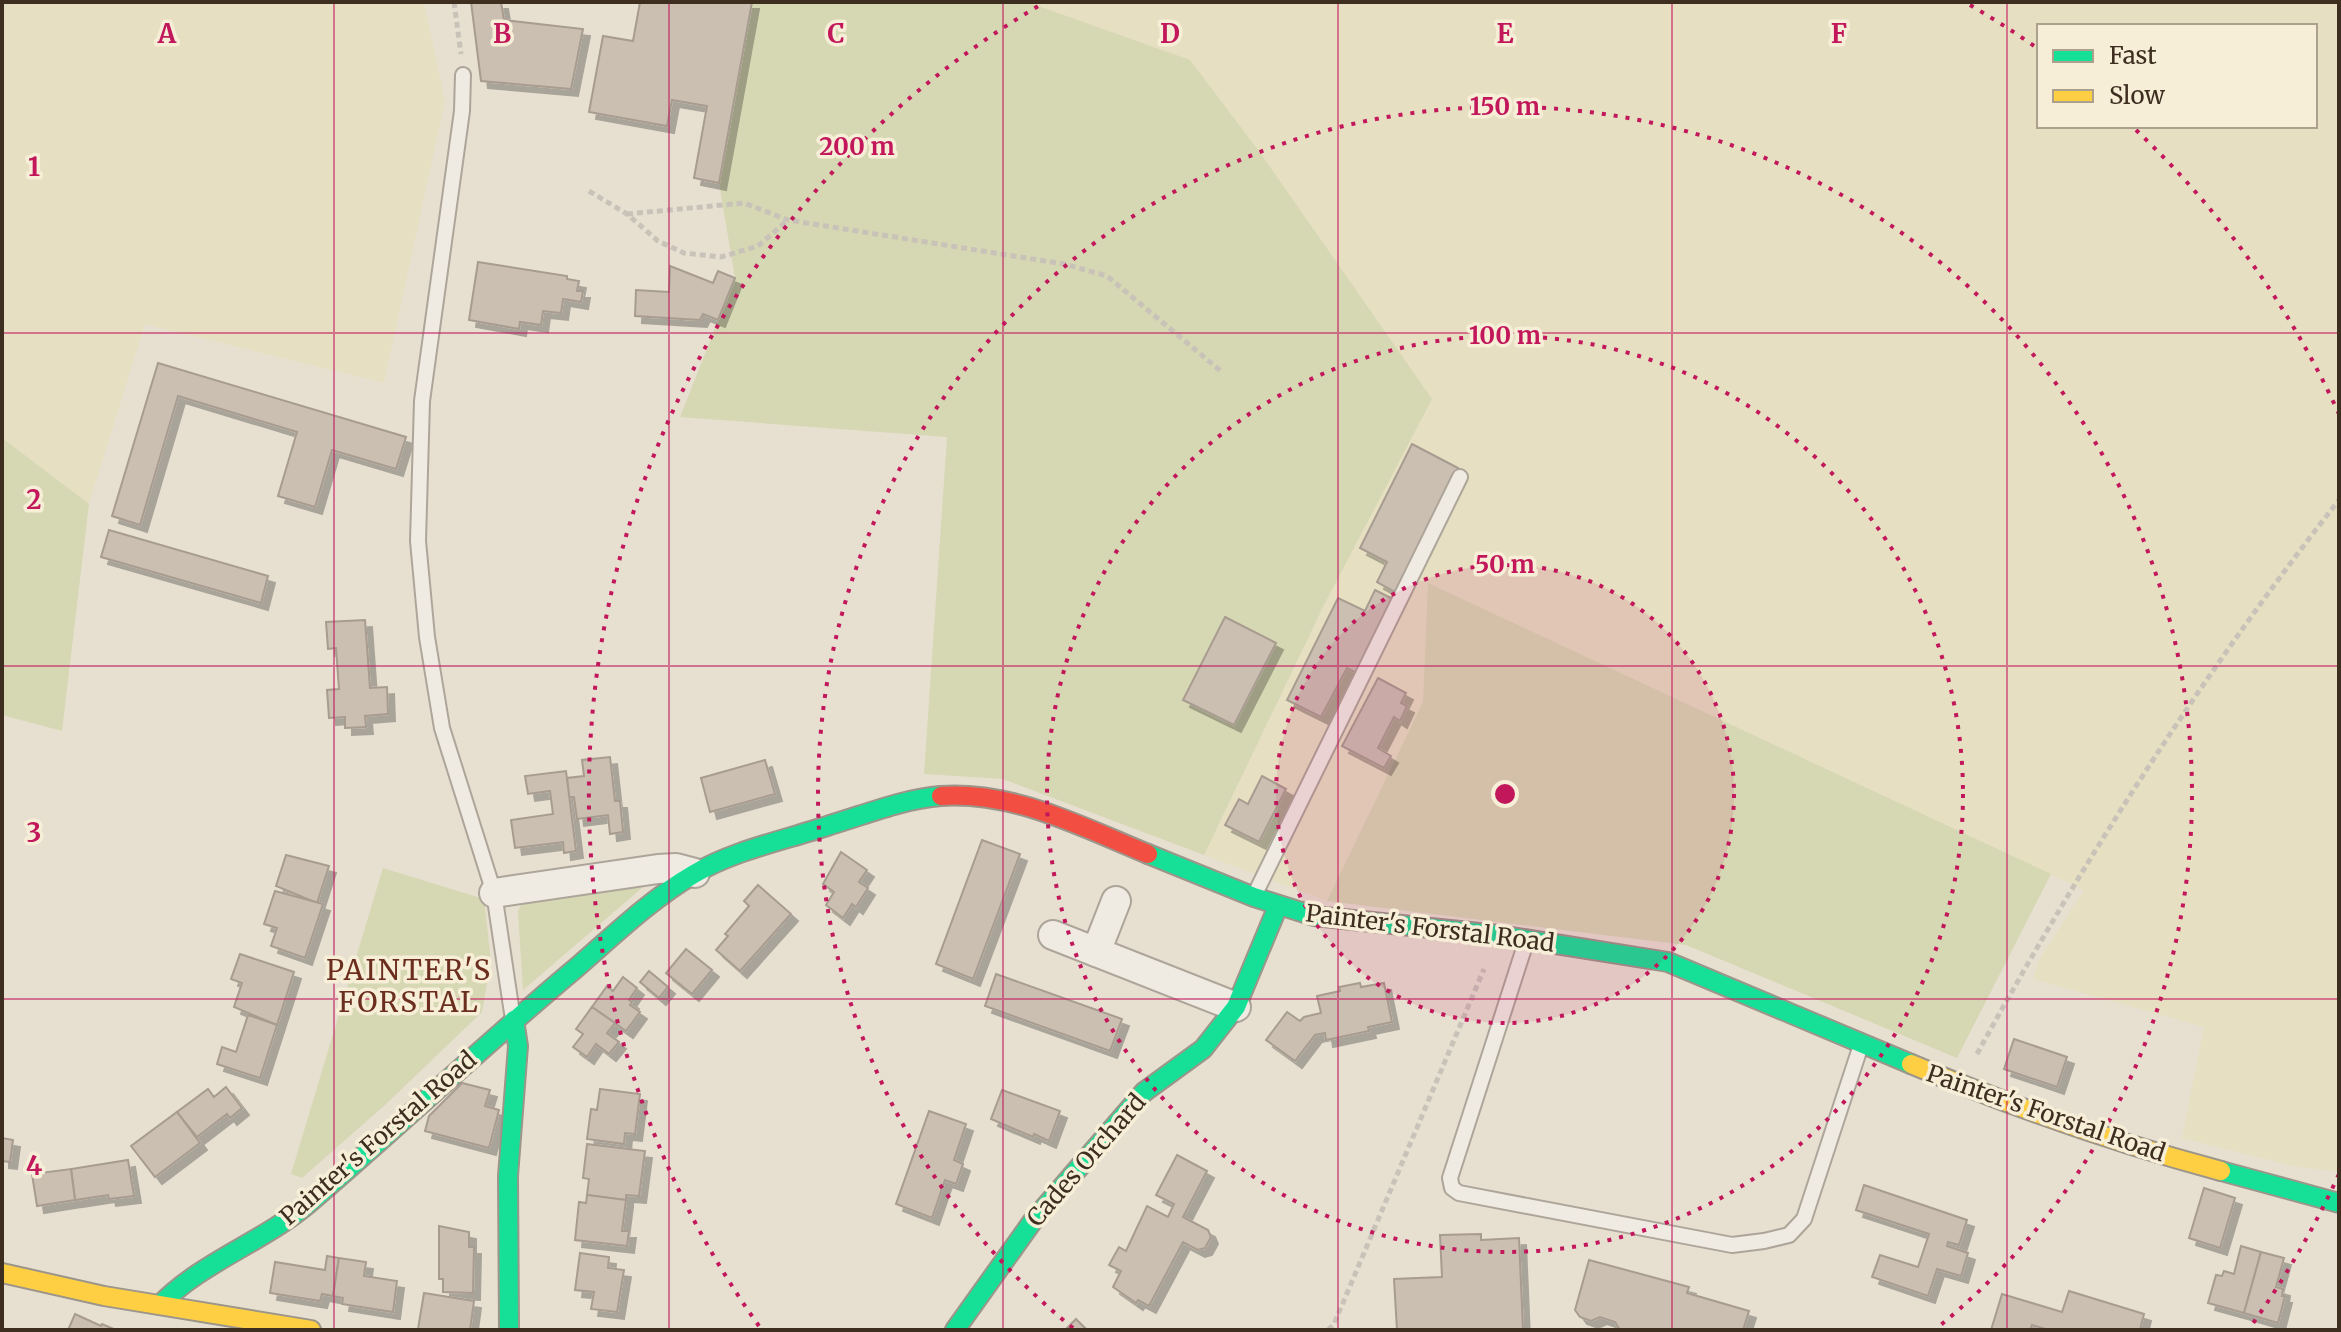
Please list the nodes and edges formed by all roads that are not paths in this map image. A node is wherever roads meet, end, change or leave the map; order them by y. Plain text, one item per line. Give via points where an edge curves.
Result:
1 (463, 75) road end
2 (1460, 477) dead end
3 (695, 873) junction
4 (494, 893) junction
5 (1254, 897) junction
6 (1116, 901) dead end
7 (1278, 906) junction
8 (1053, 935) dead end
9 (1527, 940) junction
10 (1096, 952) junction
11 (1236, 1007) junction
12 (514, 1020) junction
13 (1861, 1045) junction
14 (2339, 1203) edge
15 (2, 1273) edge
16 (160, 1305) junction
17 (311, 1330) edge
18 (509, 1330) edge
19 (955, 1330) edge

1 - 4 lane via 422,401 418,541 442,728
2 - 5 lane
3 - 4 street via 658,869
3 - 5 street, Painter's Forstal Road via 890,806 960,795 1051,814
3 - 12 street, Painter's Forstal Road
4 - 12 lane
5 - 7 street, Painter's Forstal Road
6 - 10 street
7 - 9 street, Painter's Forstal Road via 1314,916
7 - 11 street, Cades Orchard
8 - 10 street
9 - 13 street, Painter's Forstal Road via 1668,962
9 - 13 lane via 1450,1178 1459,1193 1732,1245 1789,1235 1804,1219
10 - 11 street
11 - 19 street, Cades Orchard via 1203,1049 1144,1092 1032,1222
12 - 16 street, Painter's Forstal Road via 306,1206 179,1285
12 - 18 street, Painter's Forstal Road via 519,1044 510,1122
13 - 14 street, Painter's Forstal Road via 2154,1153
15 - 16 street
16 - 17 street

